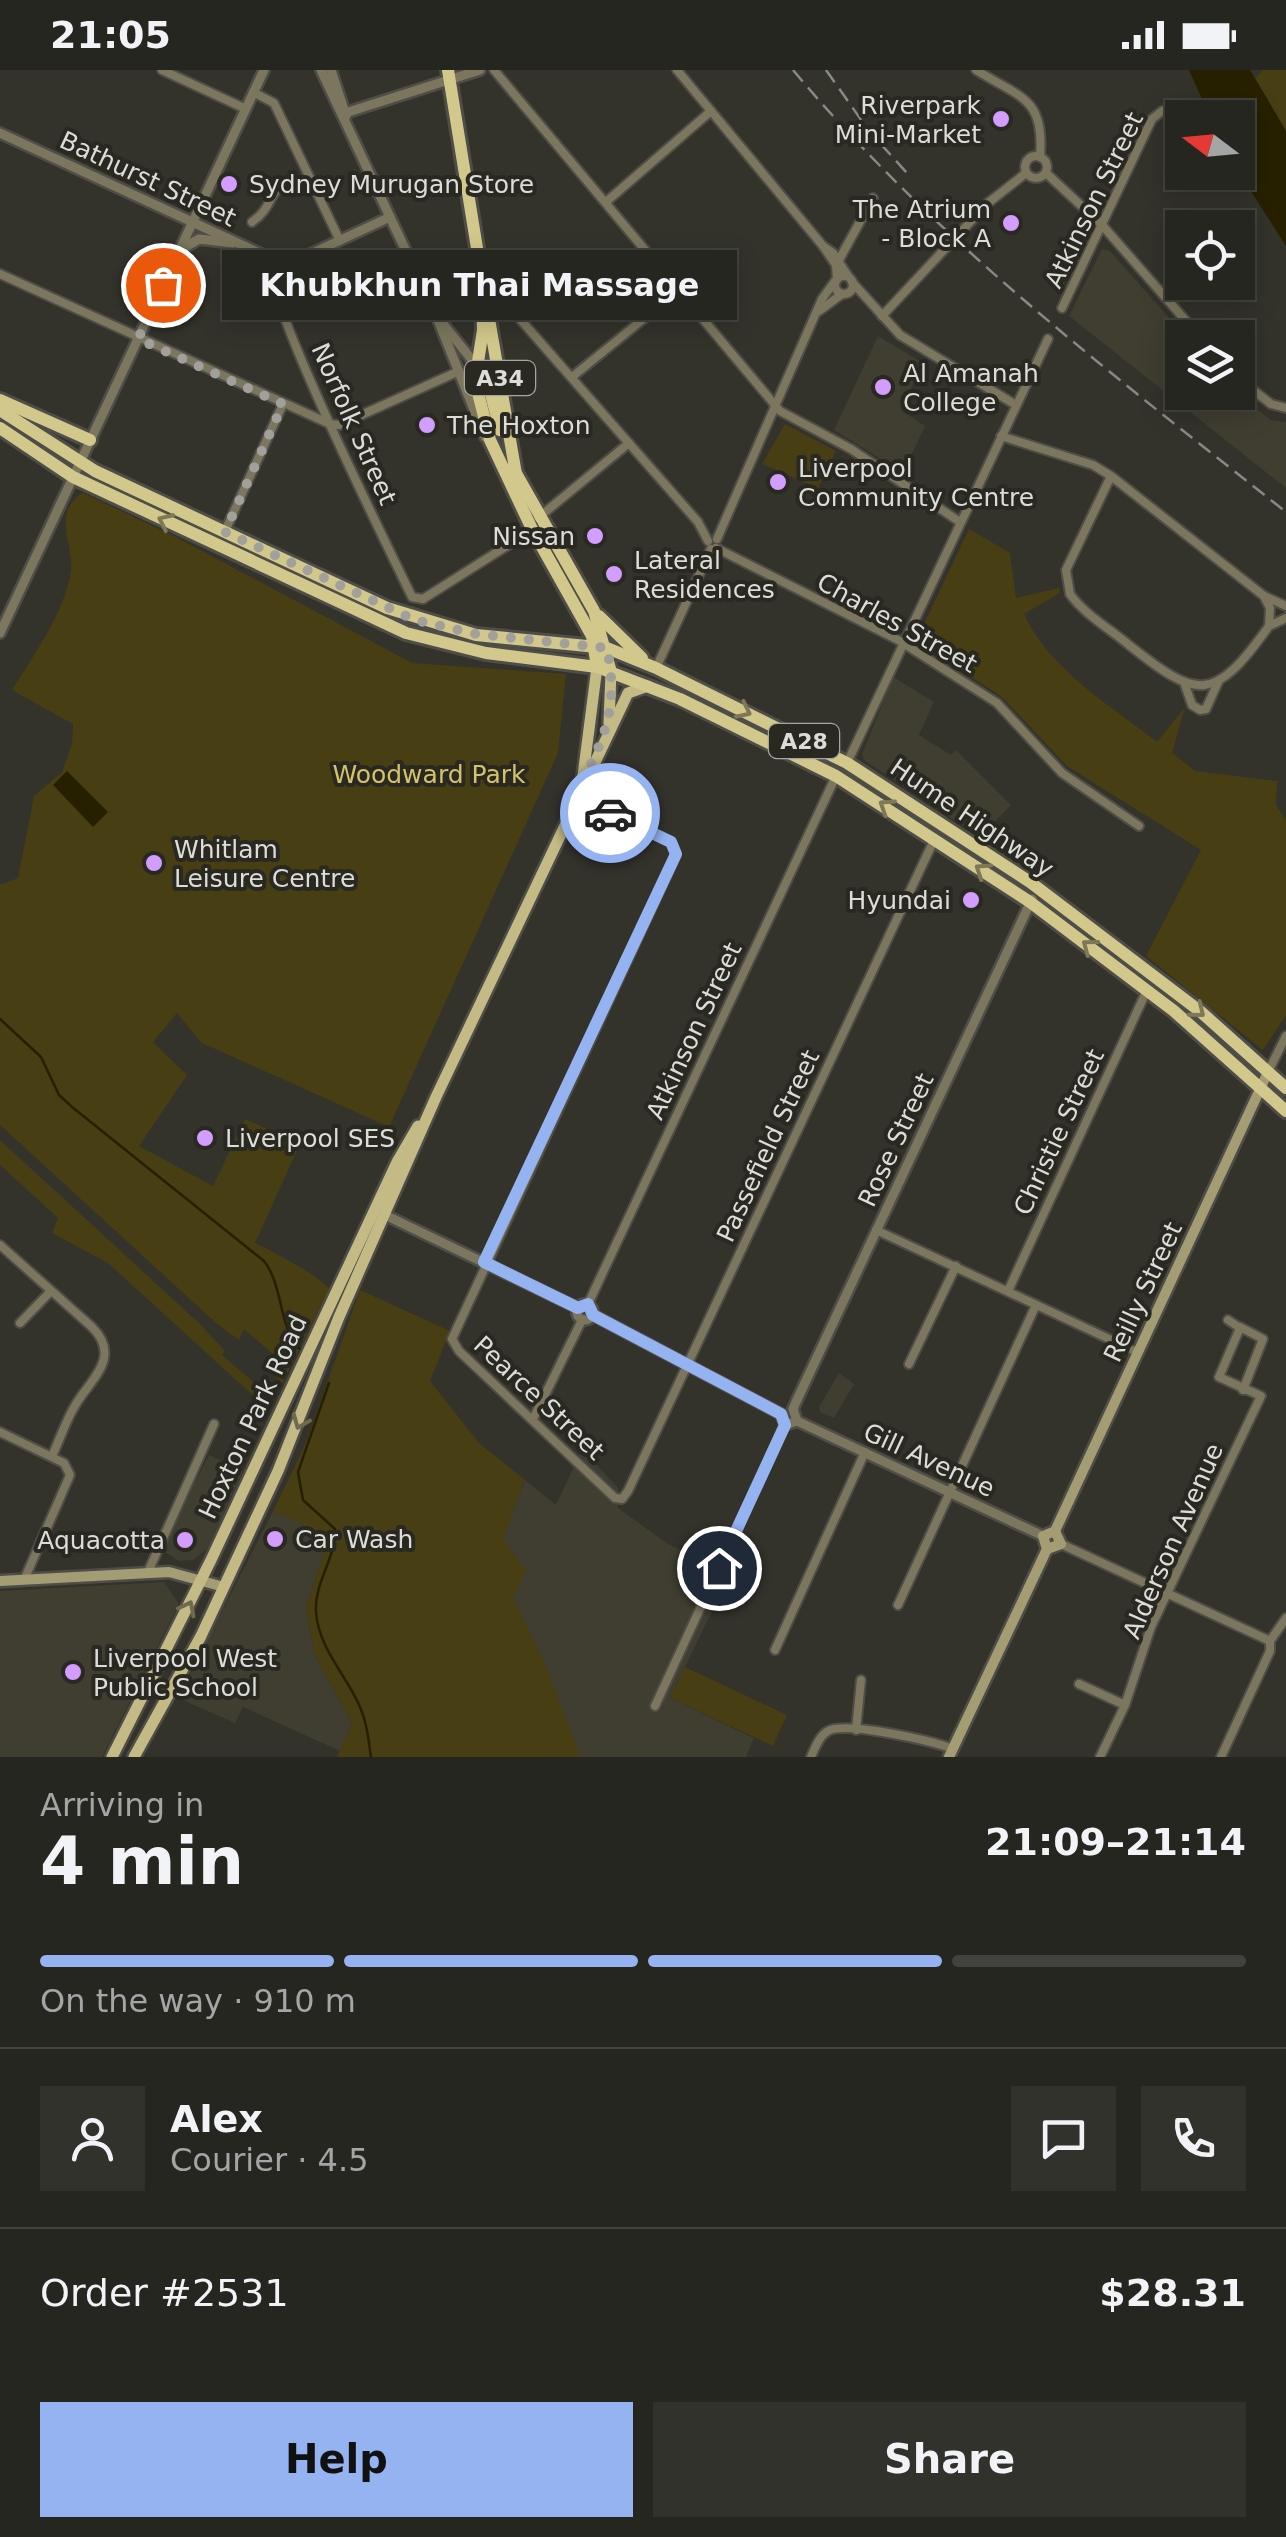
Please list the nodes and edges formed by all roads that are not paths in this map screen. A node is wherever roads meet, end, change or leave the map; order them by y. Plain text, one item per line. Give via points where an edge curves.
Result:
1 (162, 70) edge
2 (264, 70) edge
3 (321, 70) edge
4 (331, 70) edge
5 (480, 70) edge
6 (494, 70) edge
7 (677, 70) edge
8 (976, 70) edge
9 (449, 76) edge
10 (253, 92) junction
11 (246, 109) junction
12 (1162, 111) dead end
13 (711, 112) junction
14 (345, 117) junction
15 (0, 133) edge
16 (1040, 157) junction
17 (1046, 172) junction
18 (1026, 173) junction
19 (313, 185) junction
20 (873, 198) dead end
21 (606, 202) junction
22 (390, 216) junction
23 (192, 222) junction
24 (252, 222) dead end
25 (1102, 225) junction
26 (340, 241) junction
27 (240, 245) junction
28 (822, 246) junction
29 (176, 256) junction
30 (270, 258) junction
31 (839, 260) junction
32 (0, 274) edge
33 (482, 278) junction
34 (836, 280) junction
35 (851, 280) junction
36 (680, 290) junction
37 (845, 294) junction
38 (868, 301) junction
39 (1062, 308) dead end
40 (819, 311) junction
41 (436, 315) junction
42 (882, 316) junction
43 (1185, 320) edge
44 (138, 339) junction
45 (1048, 340) dead end
46 (476, 365) junction
47 (458, 372) junction
48 (572, 377) junction
49 (1255, 391) edge
50 (0, 400) edge
51 (283, 404) junction
52 (776, 404) junction
53 (1016, 405) junction
54 (1286, 408) edge
55 (0, 410) edge
56 (330, 424) junction
57 (0, 428) edge
58 (1002, 436) junction
59 (90, 440) junction
60 (630, 443) junction
61 (494, 453) junction
62 (79, 462) junction
63 (516, 474) junction
64 (1110, 476) junction
65 (73, 477) junction
66 (960, 522) junction
67 (535, 524) junction
68 (225, 532) junction
69 (713, 544) junction
70 (1264, 596) junction
71 (576, 606) junction
72 (1286, 606) edge
73 (594, 611) junction
74 (1286, 618) edge
75 (1270, 626) junction
76 (0, 633) edge
77 (554, 640) junction
78 (902, 643) junction
79 (601, 646) junction
80 (652, 666) junction
81 (597, 667) junction
82 (611, 672) junction
83 (1218, 680) junction
84 (1185, 685) junction
85 (652, 687) junction
86 (601, 751) junction
87 (846, 763) junction
88 (836, 776) junction
89 (578, 793) junction
90 (1139, 826) dead end
91 (935, 838) junction
92 (1039, 888) junction
93 (1030, 902) junction
94 (1148, 990) junction
95 (1286, 1036) edge
96 (1268, 1072) junction
97 (1261, 1088) junction
98 (1286, 1088) edge
99 (1286, 1111) edge
100 (378, 1212) junction
101 (876, 1230) junction
102 (0, 1245) edge
103 (484, 1262) junction
104 (956, 1266) junction
105 (50, 1292) junction
106 (1008, 1292) junction
107 (1036, 1305) junction
108 (583, 1306) junction
109 (593, 1315) junction
110 (582, 1320) junction
111 (1228, 1320) dead end
112 (20, 1323) dead end
113 (1240, 1327) junction
114 (1136, 1352) junction
115 (909, 1364) dead end
116 (686, 1365) junction
117 (1243, 1390) junction
118 (793, 1409) junction
119 (534, 1418) junction
120 (783, 1420) junction
121 (797, 1421) junction
122 (214, 1424) dead end
123 (0, 1432) edge
124 (864, 1452) junction
125 (52, 1456) junction
126 (637, 1471) joint
127 (950, 1492) junction
128 (1055, 1530) junction
129 (1043, 1536) junction
130 (1061, 1544) junction
131 (1047, 1549) junction
132 (148, 1572) junction
133 (202, 1579) junction
134 (24, 1580) junction
135 (0, 1581) edge
136 (224, 1587) junction
137 (1166, 1593) junction
138 (898, 1605) dead end
139 (1286, 1618) edge
140 (1270, 1640) junction
141 (776, 1650) dead end
142 (861, 1680) dead end
143 (1079, 1684) dead end
144 (1124, 1705) junction
145 (655, 1706) dead end
146 (856, 1730) junction
147 (951, 1753) edge
148 (1103, 1756) edge
149 (112, 1757) edge
150 (134, 1757) edge
151 (811, 1757) edge
152 (1222, 1757) edge

1 - 11 street
2 - 10 street
3 - 14 street
4 - 14 street
5 - 9 street
6 - 21 street
7 - 13 street
8 - 16 street via 1035,110 1042,128
9 - 14 street
9 - 33 highway, A34
10 - 11 street
10 - 19 street via 274,103
11 - 23 street
12 - 25 street, Atkinson Street via 1152,119
13 - 21 street
13 - 28 street
14 - 22 street
15 - 23 street, Bathurst Street
16 - 17 street
16 - 18 street via 1027,160
17 - 18 street via 1038,178
17 - 25 street
18 - 42 street via 988,203
19 - 24 street via 277,188
19 - 26 street
20 - 31 street
21 - 36 street
22 - 26 street
22 - 41 street
23 - 27 street, Bathurst Street
23 - 29 street
25 - 39 street, Atkinson Street
25 - 43 street
26 - 30 street via 296,258
27 - 29 street via 200,239
27 - 30 street, Bathurst Street
28 - 31 street
28 - 34 street via 836,265
29 - 44 street
30 - 56 street, Norfolk Street via 270,278
31 - 35 street
32 - 44 street
33 - 46 highway, A34 via 484,330
33 - 48 street, Charles Street
33 - 63 highway, A34
34 - 35 street
34 - 37 street
34 - 40 street
35 - 37 street
35 - 38 street
36 - 48 street
36 - 52 street
37 - 38 street
37 - 40 street
38 - 42 street
40 - 52 street
41 - 46 street
41 - 47 street
42 - 53 street via 912,343
44 - 51 street
44 - 59 street
45 - 53 street
46 - 61 highway, A34
46 - 63 highway
47 - 56 street via 339,426
47 - 61 street
48 - 60 street, Charles Street
49 - 54 street
50 - 59 highway
51 - 56 street
51 - 68 street
52 - 66 street
52 - 69 street
53 - 58 street
55 - 62 highway, A28
56 - 67 street, Norfolk Street via 418,600
57 - 65 highway, A28
58 - 64 street
58 - 66 street
59 - 62 street
60 - 67 street
60 - 69 street, Charles Street
61 - 67 highway, A34
62 - 65 street
62 - 68 highway, A28
63 - 67 highway, A34
64 - 70 street
64 - 84 street via 1066,570 1067,587 1075,602
65 - 76 street
81 -> 65 highway, A28 via 486,653 406,633
66 - 78 street
67 - 71 highway, A34
67 - 73 highway, A34
68 - 77 highway, A28 via 415,620 476,634
69 - 78 street, Charles Street
69 - 80 street
70 - 72 street
70 - 75 street
71 - 77 highway via 576,630
71 - 79 highway, A34
73 - 79 highway, A34
73 - 80 highway
74 - 75 street
75 - 83 street
77 - 79 highway, A28
78 - 87 street
78 - 90 street, Charles Street via 998,702 1062,773
79 - 80 highway, Hume Highway / A28
79 - 81 highway, A34
79 - 82 highway, A34
80 -> 87 highway, Hume Highway / A28
81 - 82 highway, A28
81 - 89 main road, Hoxton Park Road
82 - 85 highway, Hume Highway / A28
82 - 86 main road, Hoxton Park Road
83 - 84 street
83 - 84 street via 1200,710
85 - 86 main road, Hoxton Park Road via 628,692
85 - 88 highway, Hume Highway / A28
86 - 89 main road, Hoxton Park Road
87 - 92 highway, Hume Highway / A28
91 -> 88 highway, Hume Highway / A28
88 - 108 street, Atkinson Street
89 - 100 main road, Hoxton Park Road
89 - 103 street, Pearce Street via 676,850
93 -> 91 highway, Hume Highway / A28
91 - 116 street, Passefield Street
92 - 93 street, Rose Street
92 -> 96 highway, Hume Highway / A28 via 1202,1012
94 -> 93 highway, Hume Highway / A28
93 - 101 street, Rose Street
94 - 97 highway, Hume Highway / A28
94 - 106 street, Christie Street
95 - 96 street
96 - 97 main road, Reilly Street
96 - 98 highway, Hume Highway / A28
97 - 99 highway, Hume Highway / A28
97 - 114 main road, Reilly Street
100 - 103 street
100 - 133 main road, Hoxton Park Road
100 -> 136 main road, Hoxton Park Road via 288,1451
101 - 104 street
101 - 118 street, Rose Street
102 - 105 street
103 - 108 street
103 - 119 street, Pearce Street via 453,1344
104 - 106 street
104 - 115 street
105 - 112 street
105 - 125 street via 98,1334 104,1353 102,1372 76,1405
106 - 107 street
107 - 114 street
107 - 127 street
108 - 109 street
108 - 110 street
109 - 110 street
109 - 116 street
110 - 119 street
111 - 113 street
113 - 117 street via 1219,1377
113 - 117 street via 1263,1337
114 - 128 main road, Reilly Street
116 - 120 street
116 - 126 street, Passefield Street
117 - 137 street, Alderson Avenue via 1261,1396
118 - 120 street
118 - 121 street
119 - 126 street, Pearce Street via 615,1498 622,1498
120 - 121 street
120 - 145 street
121 - 124 street, Gill Avenue
122 - 132 street
123 - 125 street
124 - 127 street, Gill Avenue
124 - 141 street
125 - 134 street via 68,1466 70,1480
127 - 129 street, Gill Avenue
127 - 138 street
128 - 129 main road
128 - 130 main road
129 - 131 main road
130 - 131 main road
130 - 137 street
131 - 147 main road
132 - 133 main road
132 - 134 main road
133 - 136 main road
149 -> 133 main road, Hoxton Park Road
134 - 135 main road
136 - 150 main road, Hoxton Park Road
137 - 140 street
137 - 144 street, Alderson Avenue
139 - 140 street
140 - 152 street
142 - 146 street
143 - 144 street
144 - 148 street, Alderson Avenue
146 - 147 street via 924,1740
146 - 151 street via 829,1730

